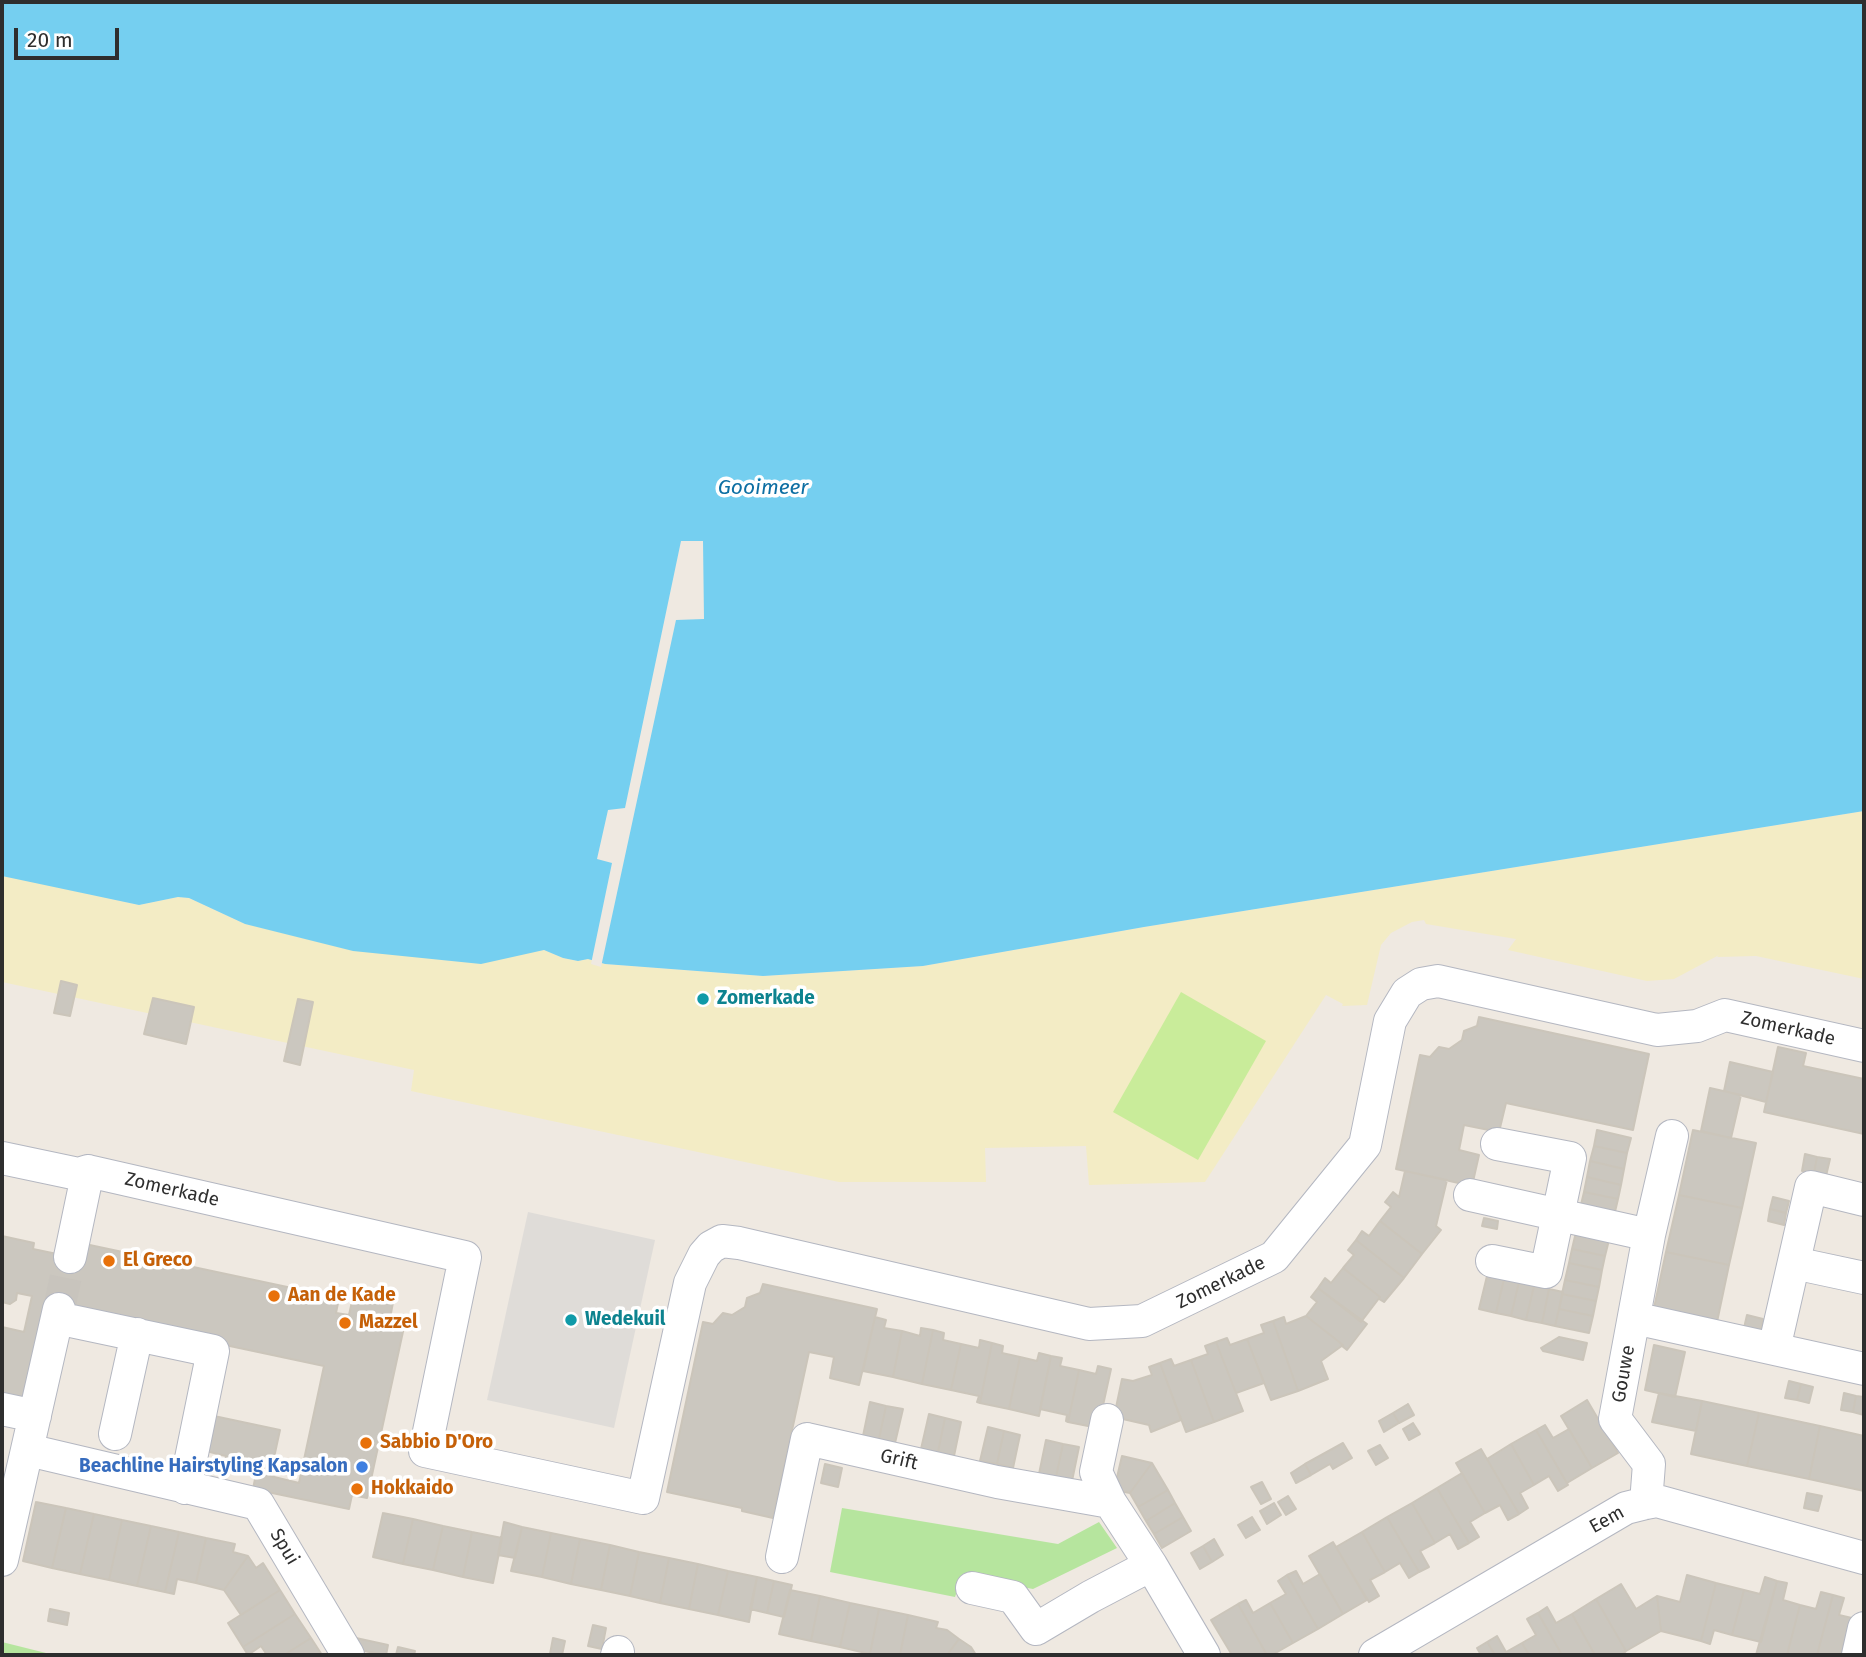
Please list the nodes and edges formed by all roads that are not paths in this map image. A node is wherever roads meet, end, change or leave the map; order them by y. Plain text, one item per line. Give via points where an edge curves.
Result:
1 (1864, 1046) edge
2 (1672, 1136) dead end
3 (1497, 1144) dead end
4 (2, 1158) edge
5 (88, 1171) junction
6 (1470, 1195) dead end
7 (1864, 1200) edge
8 (1557, 1216) junction
9 (1649, 1235) junction
10 (70, 1257) tunnel mouth
11 (1492, 1261) dead end
12 (1794, 1263) junction
13 (1864, 1278) edge
14 (1634, 1318) junction
15 (136, 1334) junction
16 (1774, 1349) junction
17 (1864, 1369) edge
18 (2, 1409) edge
19 (35, 1416) junction
20 (1107, 1420) dead end
21 (115, 1434) dead end
22 (28, 1450) junction
23 (185, 1488) junction
24 (1110, 1502) junction
25 (1646, 1503) junction
26 (782, 1557) dead end
27 (1864, 1558) edge
28 (2, 1560) edge
29 (1151, 1565) junction
30 (972, 1588) dead end
31 (1864, 1628) edge
32 (348, 1655) edge
33 (1204, 1655) edge
34 (1375, 1655) edge
35 (1858, 1655) edge

1 - 5 street, Zomerkade via 1725,1015 1697,1026 1657,1030 1438,981 1421,984 1407,993 1390,1021 1365,1145 1274,1257 1142,1321 1089,1324 722,1241 704,1255 690,1283 643,1498 425,1451 465,1257
2 - 9 street, Gouwe
3 - 8 street via 1570,1158
4 - 5 street, Zomerkade via 78,1174
5 - 10 street
6 - 8 street
7 - 12 street via 1811,1187
8 - 9 street
8 - 11 street via 1546,1272
9 - 14 street, Gouwe
12 - 13 street
12 - 16 street
14 - 16 street, Gouwe
14 - 25 street, Gouwe via 1615,1419 1649,1464
15 - 19 street via 58,1314
15 - 21 street
15 - 23 street via 214,1351
16 - 17 street, Gouwe
18 - 19 street
19 - 22 street
20 - 24 street via 1096,1472
22 - 23 street, Spui
22 - 28 street
23 - 32 street, Spui via 258,1504
24 - 26 street, Grift via 807,1439
24 - 29 street
25 - 27 street, Eem via 1657,1501
25 - 34 street, Eem via 1626,1508
29 - 30 street via 1036,1629 1013,1597
29 - 33 street
31 - 35 street

